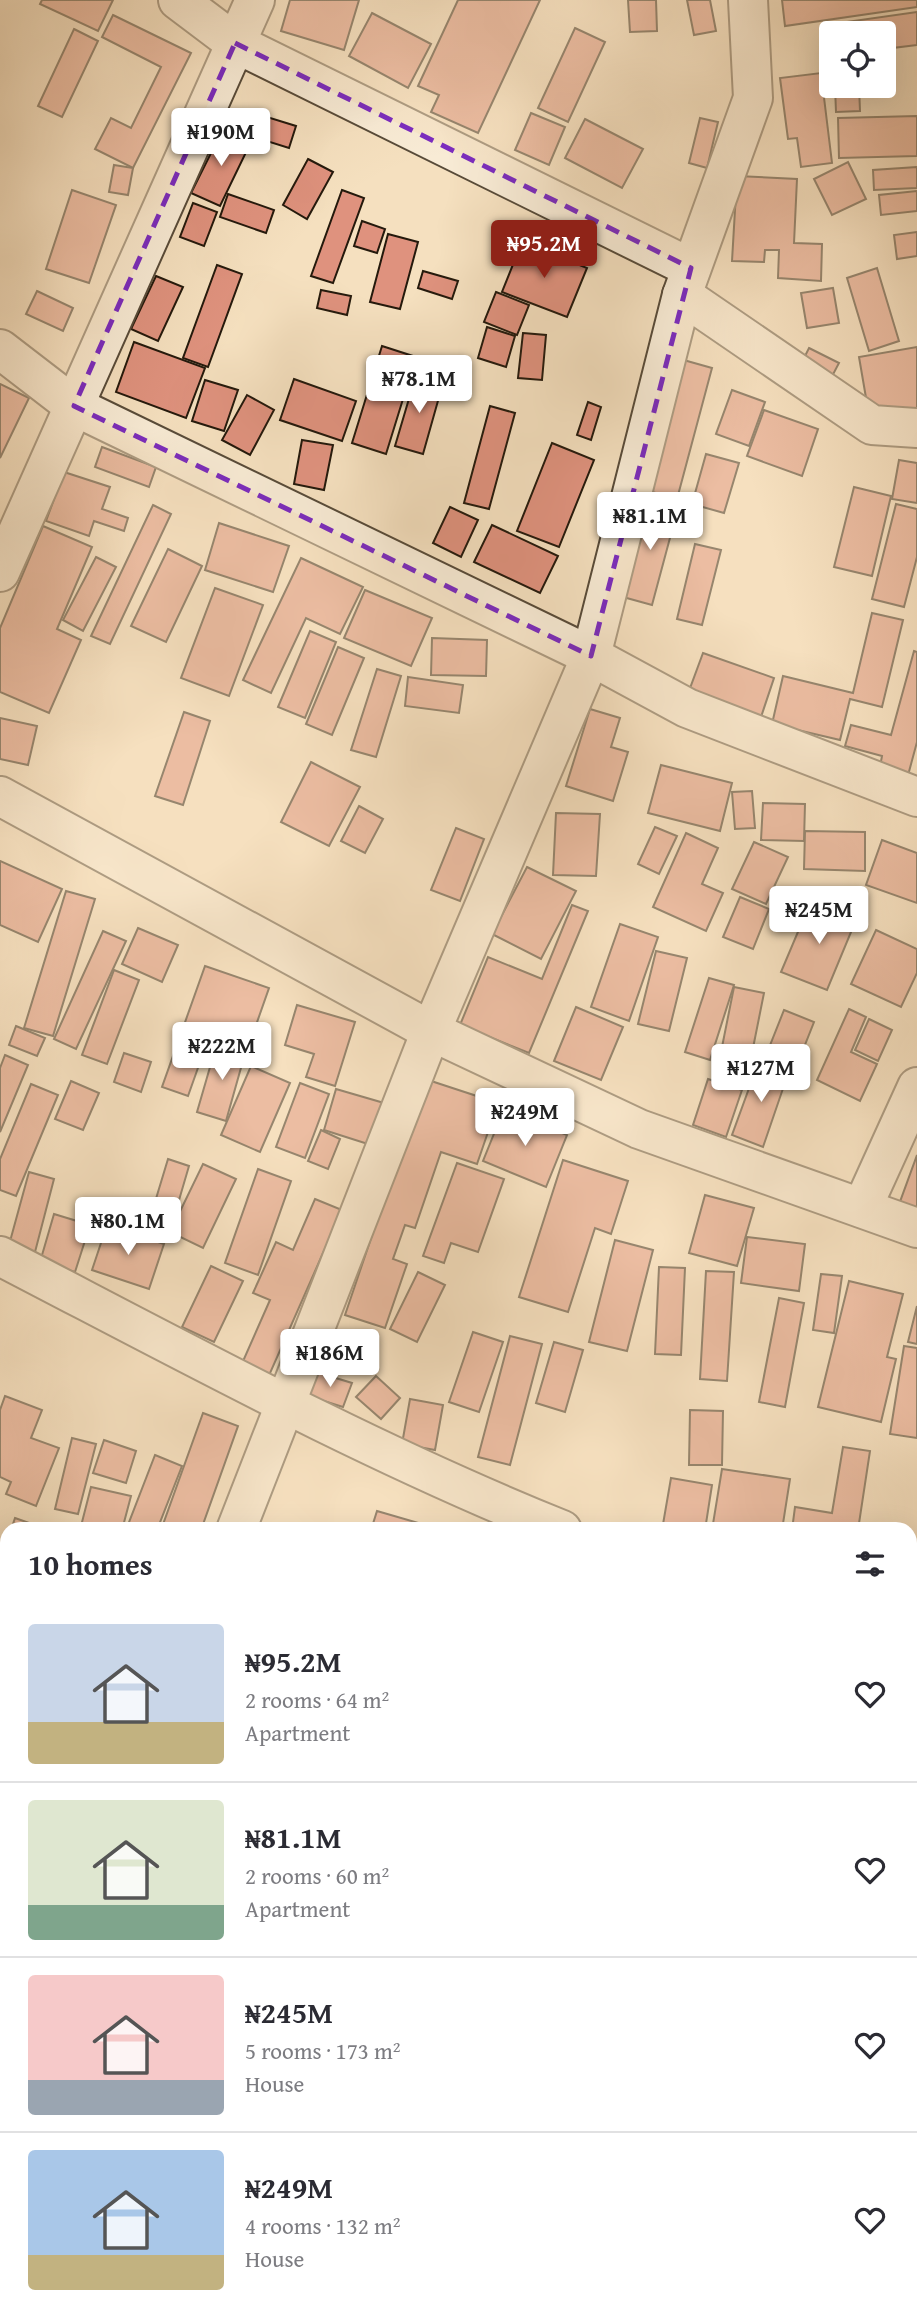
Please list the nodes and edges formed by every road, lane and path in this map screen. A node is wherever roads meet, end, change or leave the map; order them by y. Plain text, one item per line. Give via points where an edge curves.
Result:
1 (178, 0) edge
2 (255, 0) edge
3 (748, 0) edge
4 (235, 43) junction
5 (686, 281) junction
6 (0, 349) edge
7 (74, 406) junction
8 (917, 428) edge
9 (0, 572) edge
10 (591, 656) junction
11 (0, 796) edge
12 (917, 797) edge
13 (431, 1031) junction
14 (917, 1087) edge
15 (862, 1208) junction
16 (917, 1228) edge
17 (0, 1256) edge
18 (285, 1404) junction
19 (239, 1522) edge
20 (542, 1522) edge

1 - 4 street
2 - 4 street
3 - 5 street via 752,98
4 - 5 street
4 - 7 street
5 - 8 street via 872,425
5 - 10 street
6 - 7 street
7 - 9 street
7 - 10 street
10 - 12 street via 687,708
10 - 13 street
11 - 13 street
13 - 15 street via 639,1129
13 - 18 street
14 - 15 street
15 - 16 street
17 - 18 street
18 - 19 street
18 - 20 street

